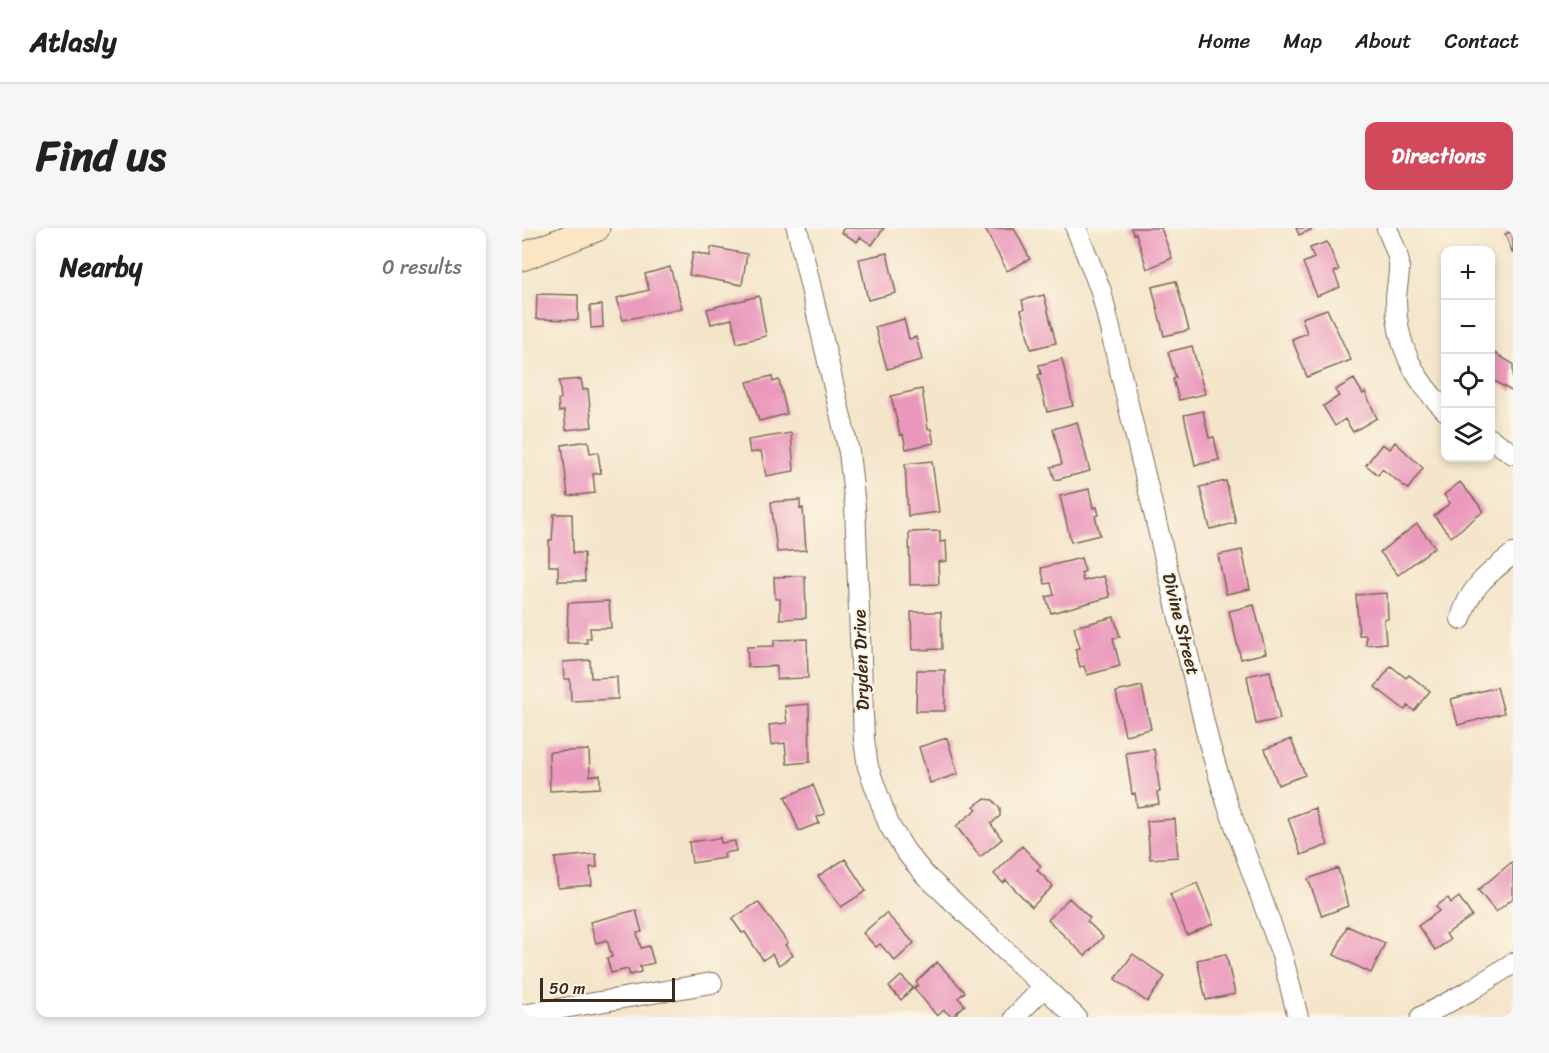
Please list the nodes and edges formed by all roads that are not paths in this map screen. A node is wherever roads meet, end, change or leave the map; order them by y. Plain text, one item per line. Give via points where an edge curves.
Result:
1 (597, 228) edge
2 (796, 228) edge
3 (1076, 228) edge
4 (1387, 228) edge
5 (522, 256) edge
6 (1443, 408) edge
7 (1495, 442) edge
8 (1513, 454) edge
9 (1513, 554) edge
10 (1461, 619) dead end
11 (1513, 963) edge
12 (712, 984) dead end
13 (1043, 988) junction
14 (522, 1015) edge
15 (1015, 1017) edge
16 (1076, 1017) edge
17 (1298, 1017) edge
18 (1420, 1017) edge

1 - 5 street
2 - 13 street, Dryden Drive via 849,452 855,506 864,740 877,797 906,852 925,875
3 - 17 street, Divine Street via 1101,291 1220,782 1282,955
4 - 6 street via 1399,262 1396,306 1402,348 1424,388
7 - 8 street
9 - 10 street via 1471,593
11 - 18 street
12 - 14 street
13 - 15 street
13 - 16 street, Dryden Drive

